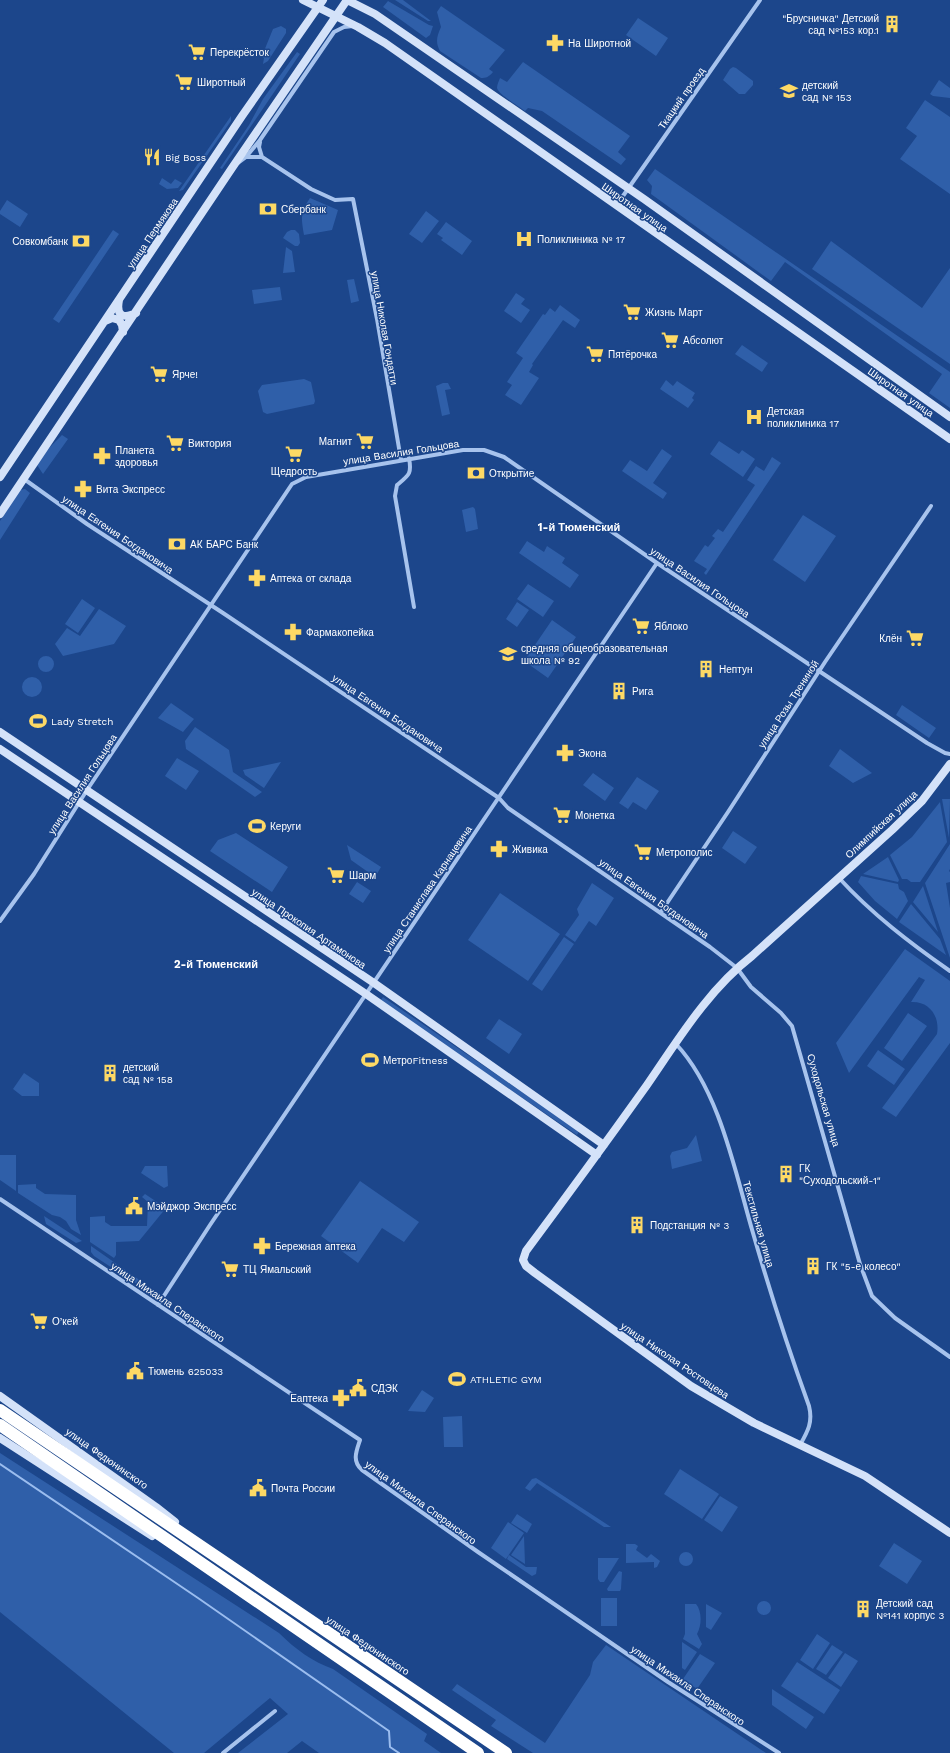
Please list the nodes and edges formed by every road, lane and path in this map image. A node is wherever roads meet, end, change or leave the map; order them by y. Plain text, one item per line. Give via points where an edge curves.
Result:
1 (303, 0) edge
2 (323, 0) edge
3 (347, 0) edge
4 (760, 0) edge
5 (317, 7) junction
6 (336, 16) junction
7 (358, 27) junction
8 (260, 140) junction
9 (246, 157) junction
10 (262, 157) junction
11 (232, 168) junction
12 (628, 188) junction
13 (616, 206) junction
14 (120, 300) junction
15 (136, 313) junction
16 (105, 321) junction
17 (123, 332) junction
18 (950, 417) edge
19 (950, 439) edge
20 (409, 458) junction
21 (400, 460) junction
22 (1, 474) edge
23 (24, 479) junction
24 (931, 506) dead end
25 (0, 514) edge
26 (657, 563) junction
27 (210, 605) junction
28 (414, 607) dead end
29 (818, 672) junction
30 (0, 732) edge
31 (0, 749) edge
32 (950, 754) edge
33 (950, 764) edge
34 (86, 790) junction
35 (499, 798) junction
36 (78, 803) junction
37 (839, 878) junction
38 (661, 912) junction
39 (0, 921) edge
40 (737, 968) junction
41 (950, 972) edge
42 (374, 983) junction
43 (366, 994) junction
44 (676, 1044) junction
45 (604, 1145) junction
46 (597, 1155) junction
47 (0, 1198) edge
48 (158, 1305) junction
49 (950, 1358) edge
50 (0, 1396) edge
51 (0, 1410) edge
52 (0, 1425) edge
53 (0, 1438) edge
54 (800, 1445) junction
55 (950, 1533) edge
56 (218, 1557) junction
57 (211, 1571) junction
58 (275, 1711) dead end
59 (223, 1753) edge
60 (478, 1753) edge
61 (506, 1753) edge
62 (779, 1753) edge

1 - 5 main road, Широтная улица
2 - 5 main road, улица Пермякова
3 - 6 main road
3 - 12 main road, Широтная улица via 375,14
4 - 12 street, Ткацкий проезд
5 - 6 main road, Широтная улица
5 - 14 main road, улица Пермякова
6 - 7 main road, Широтная улица
6 - 11 main road
7 - 8 street via 344,27 334,32
7 - 13 main road, Широтная улица via 385,43
8 - 9 street
8 - 10 street
9 - 10 street
9 - 11 street
10 - 21 street, улица Николая Гондатти via 311,189 335,200 353,199
11 - 15 main road
12 - 13 street, Ткацкий проезд
12 - 18 main road, Широтная улица
13 - 19 main road, Широтная улица
14 - 15 main road via 118,308 123,316
14 - 16 main road, улица Пермякова
15 - 17 main road
16 - 17 main road via 112,318 119,320
16 - 22 main road, улица Пермякова
17 - 23 main road
20 - 21 street, улица Василия Гольцова
20 - 26 street, улица Василия Гольцова via 470,449 498,454
20 - 28 street via 411,469 408,476 397,485 395,496
21 - 27 street, улица Василия Гольцова via 296,481 287,490
23 - 25 main road
23 - 27 street, улица Евгения Богдановича
24 - 29 street, улица Розы Трениной
26 - 29 street, улица Василия Гольцова
26 - 35 street, улица Станислава Карнацевича
27 - 34 street, улица Василия Гольцова
27 - 35 street, улица Евгения Богдановича
29 - 32 street, улица Василия Гольцова via 928,743
29 - 38 street, улица Розы Трениной
30 - 34 main road, улица Прокопия Артамонова
31 - 36 main road
33 - 37 main road, Олимпийская улица via 922,801
34 - 36 street, улица Василия Гольцова
34 - 42 main road, улица Прокопия Артамонова
35 - 38 street, улица Евгения Богдановича via 508,808
35 - 42 street, улица Станислава Карнацевича
36 - 39 street, улица Василия Гольцова via 34,874
36 - 43 main road
37 - 40 main road
37 - 41 street via 863,904
38 - 40 street, улица Евгения Богдановича
40 - 44 main road via 696,1015
40 - 49 street, Суходольская улица via 751,987 792,1026 860,1264 872,1296 895,1318
42 - 43 street, улица Станислава Карнацевича
42 - 45 main road, улица Прокопия Артамонова
43 - 46 main road
43 - 48 street, улица Станислава Карнацевича
44 - 45 main road
44 - 54 street, Текстильная улица via 686,1054 712,1101 783,1335 812,1416
45 - 46 main road
46 - 54 main road, улица Николая Ростовцева via 526,1251 523,1260 526,1266 691,1386 754,1423
47 - 48 street, улица Михаила Сперанского
48 - 62 street, улица Михаила Сперанского via 360,1440 355,1457 357,1465 362,1470 668,1682
50 - 56 main road, улица Федюнинского via 156,1507
51 - 56 highway, улица Федюнинского
52 - 57 highway
53 - 57 main road via 141,1530
54 - 55 main road, улица Николая Ростовцева via 864,1476
56 - 61 highway, улица Федюнинского
57 - 60 highway
58 - 59 street

